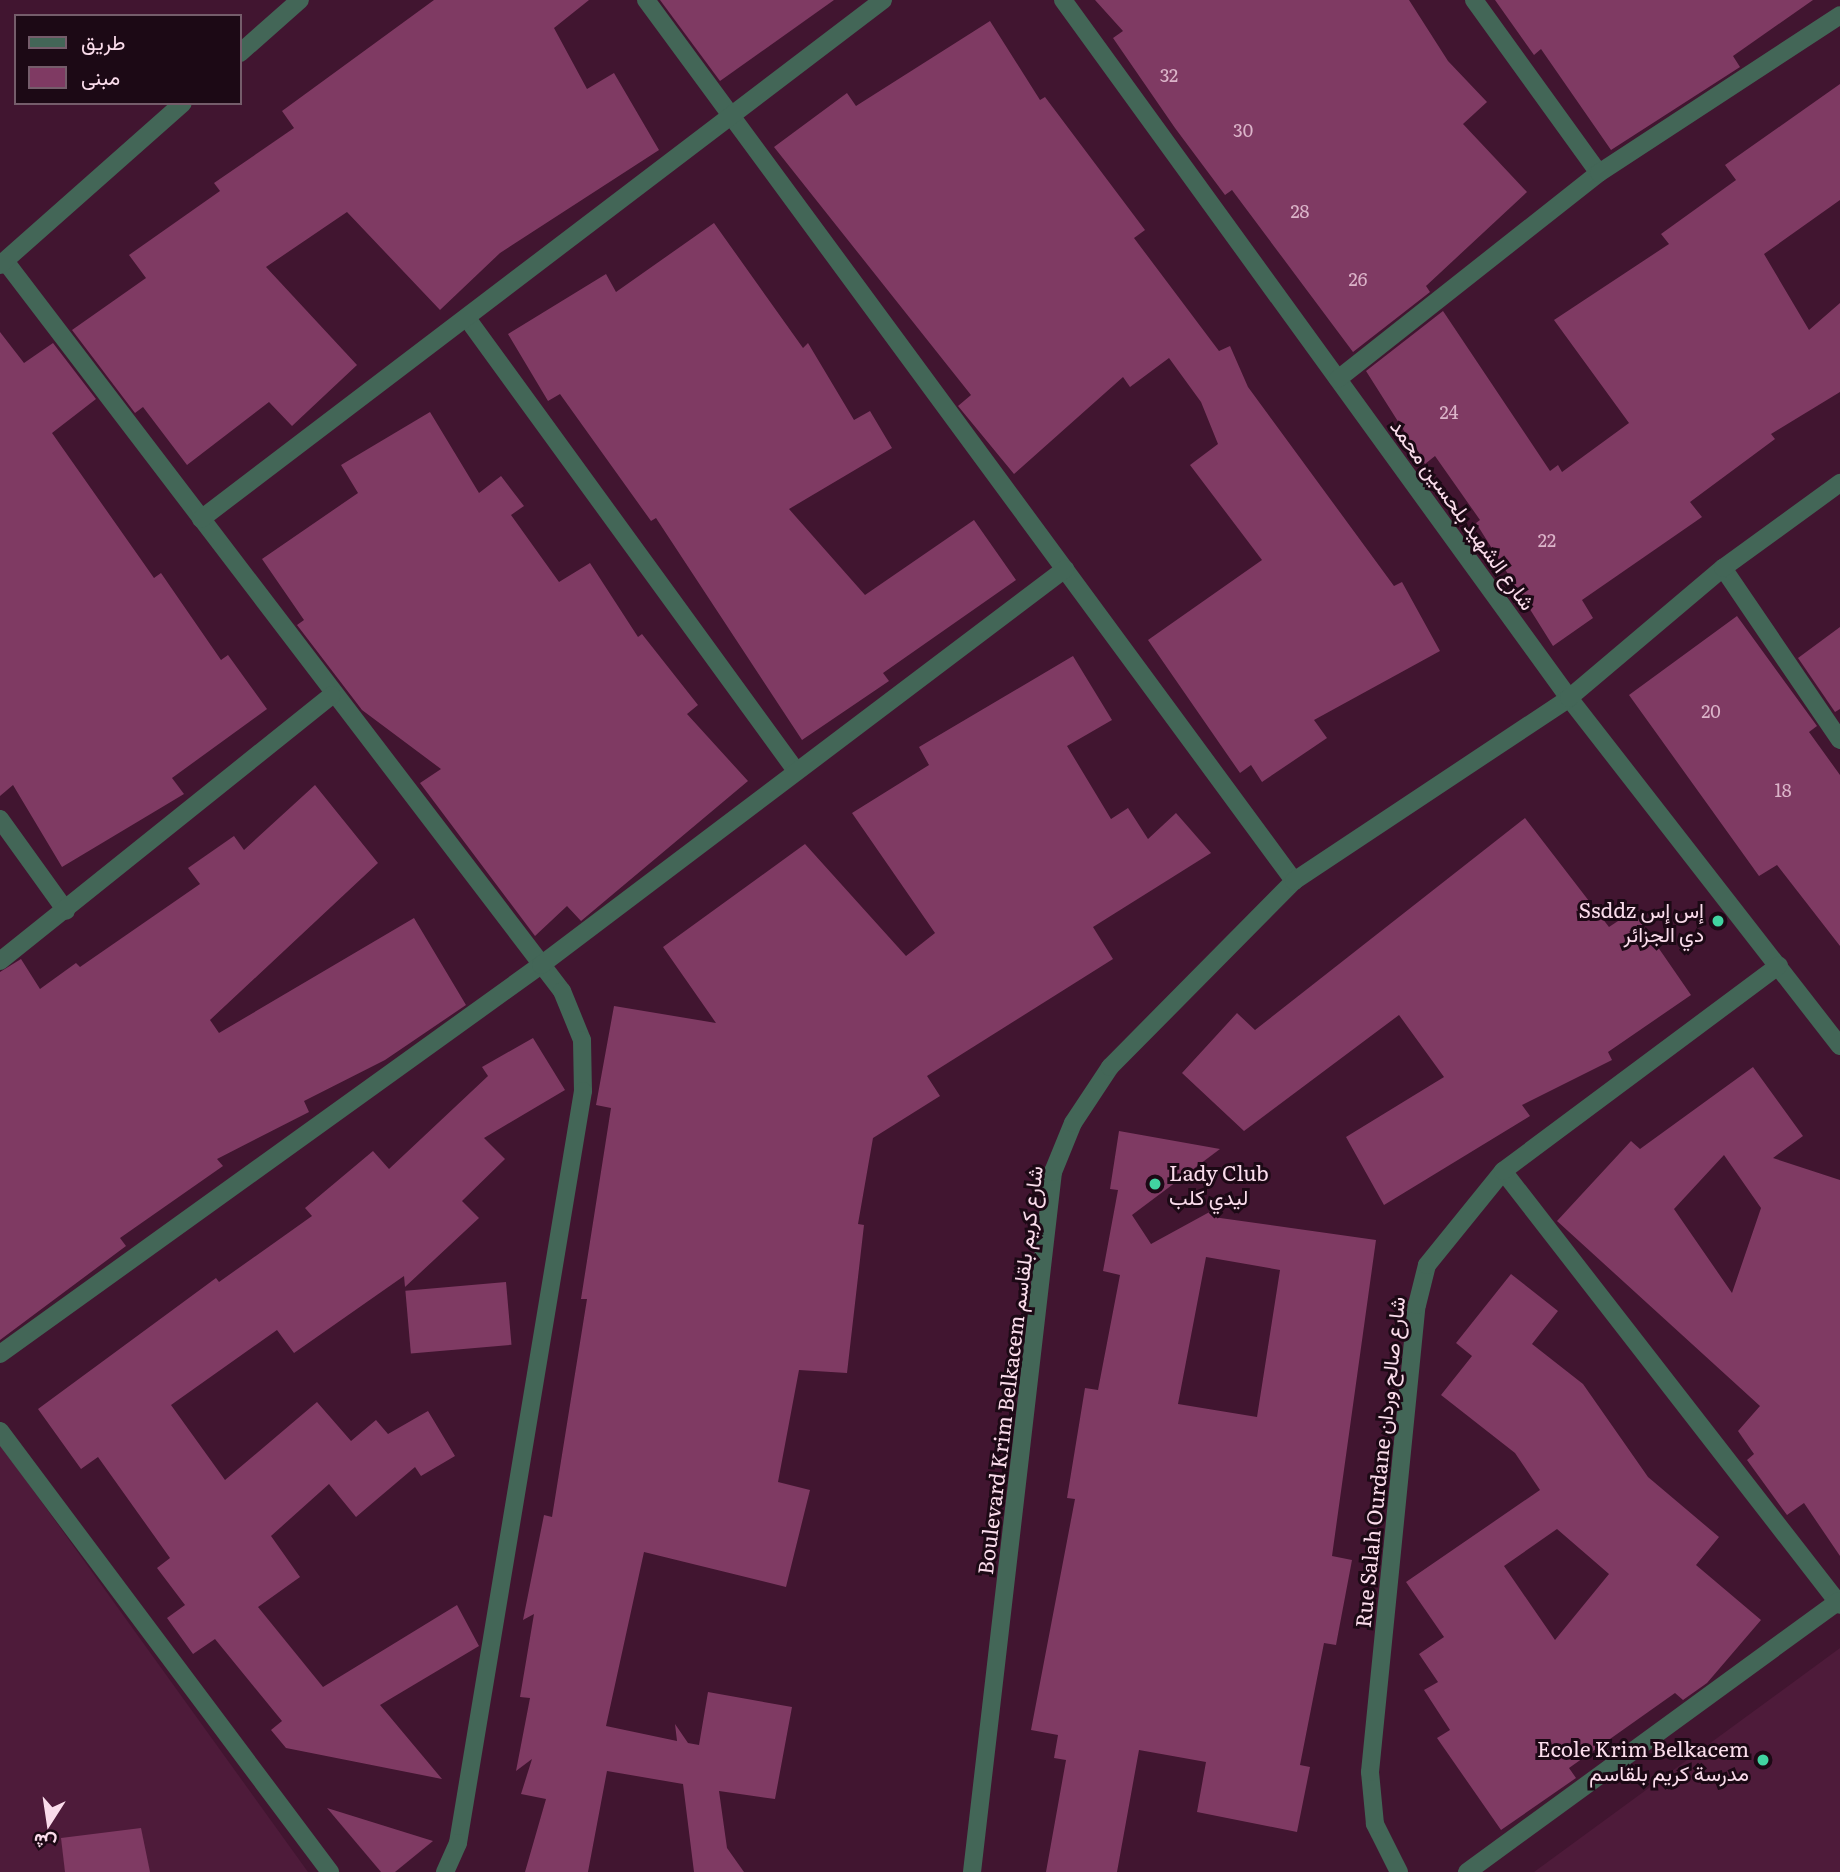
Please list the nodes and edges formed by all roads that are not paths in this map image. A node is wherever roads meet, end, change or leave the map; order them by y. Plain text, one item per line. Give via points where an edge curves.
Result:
1 (300, 0) edge
2 (646, 0) edge
3 (883, 0) edge
4 (1063, 0) edge
5 (1474, 0) edge
6 (1840, 15) edge
7 (242, 51) edge
8 (181, 105) edge
9 (728, 113) junction
10 (1599, 173) junction
11 (3, 263) edge
12 (469, 321) junction
13 (1338, 379) junction
14 (1840, 483) edge
15 (201, 519) junction
16 (1723, 568) junction
17 (1065, 569) junction
18 (332, 695) junction
19 (1569, 698) junction
20 (1840, 740) edge
21 (794, 768) junction
22 (0, 819) edge
23 (1294, 881) junction
24 (66, 911) junction
25 (0, 961) edge
26 (541, 965) junction
27 (1779, 965) junction
28 (1840, 1046) edge
29 (1503, 1171) junction
30 (0, 1354) edge
31 (0, 1431) edge
32 (1839, 1603) edge
33 (330, 1872) edge
34 (445, 1872) edge
35 (972, 1872) edge
36 (1398, 1872) edge
37 (1467, 1872) edge

1 - 7 street
2 - 9 street
3 - 9 street
4 - 13 street, شارع الشهيد بلحسين محمد
5 - 10 street
6 - 10 street
8 - 11 street
9 - 12 street
9 - 17 street
10 - 13 street
11 - 15 street
12 - 15 street
12 - 21 street
13 - 19 street, شارع الشهيد بلحسين محمد
14 - 16 street, Boulevard Krim Belkacem شارع كريم بلقاسم
15 - 18 street
16 - 19 street, Boulevard Krim Belkacem شارع كريم بلقاسم
16 - 20 street
17 - 21 street
17 - 23 street
18 - 24 street
18 - 26 street
19 - 23 street, Boulevard Krim Belkacem شارع كريم بلقاسم
19 - 27 street, شارع الشهيد بلحسين محمد
21 - 26 street
22 - 24 street
23 - 35 street, Boulevard Krim Belkacem شارع كريم بلقاسم via 1110,1067 1073,1123 1053,1172
24 - 25 street
26 - 30 street
26 - 34 street via 575,1016 583,1091 458,1843
27 - 28 street, شارع الشهيد بلحسين محمد
27 - 29 street, Rue Salah Ourdane شارع صالح وردان
29 - 32 street
29 - 36 street, Rue Salah Ourdane شارع صالح وردان via 1433,1253 1417,1306 1370,1772 1375,1824
31 - 33 street
32 - 37 street

